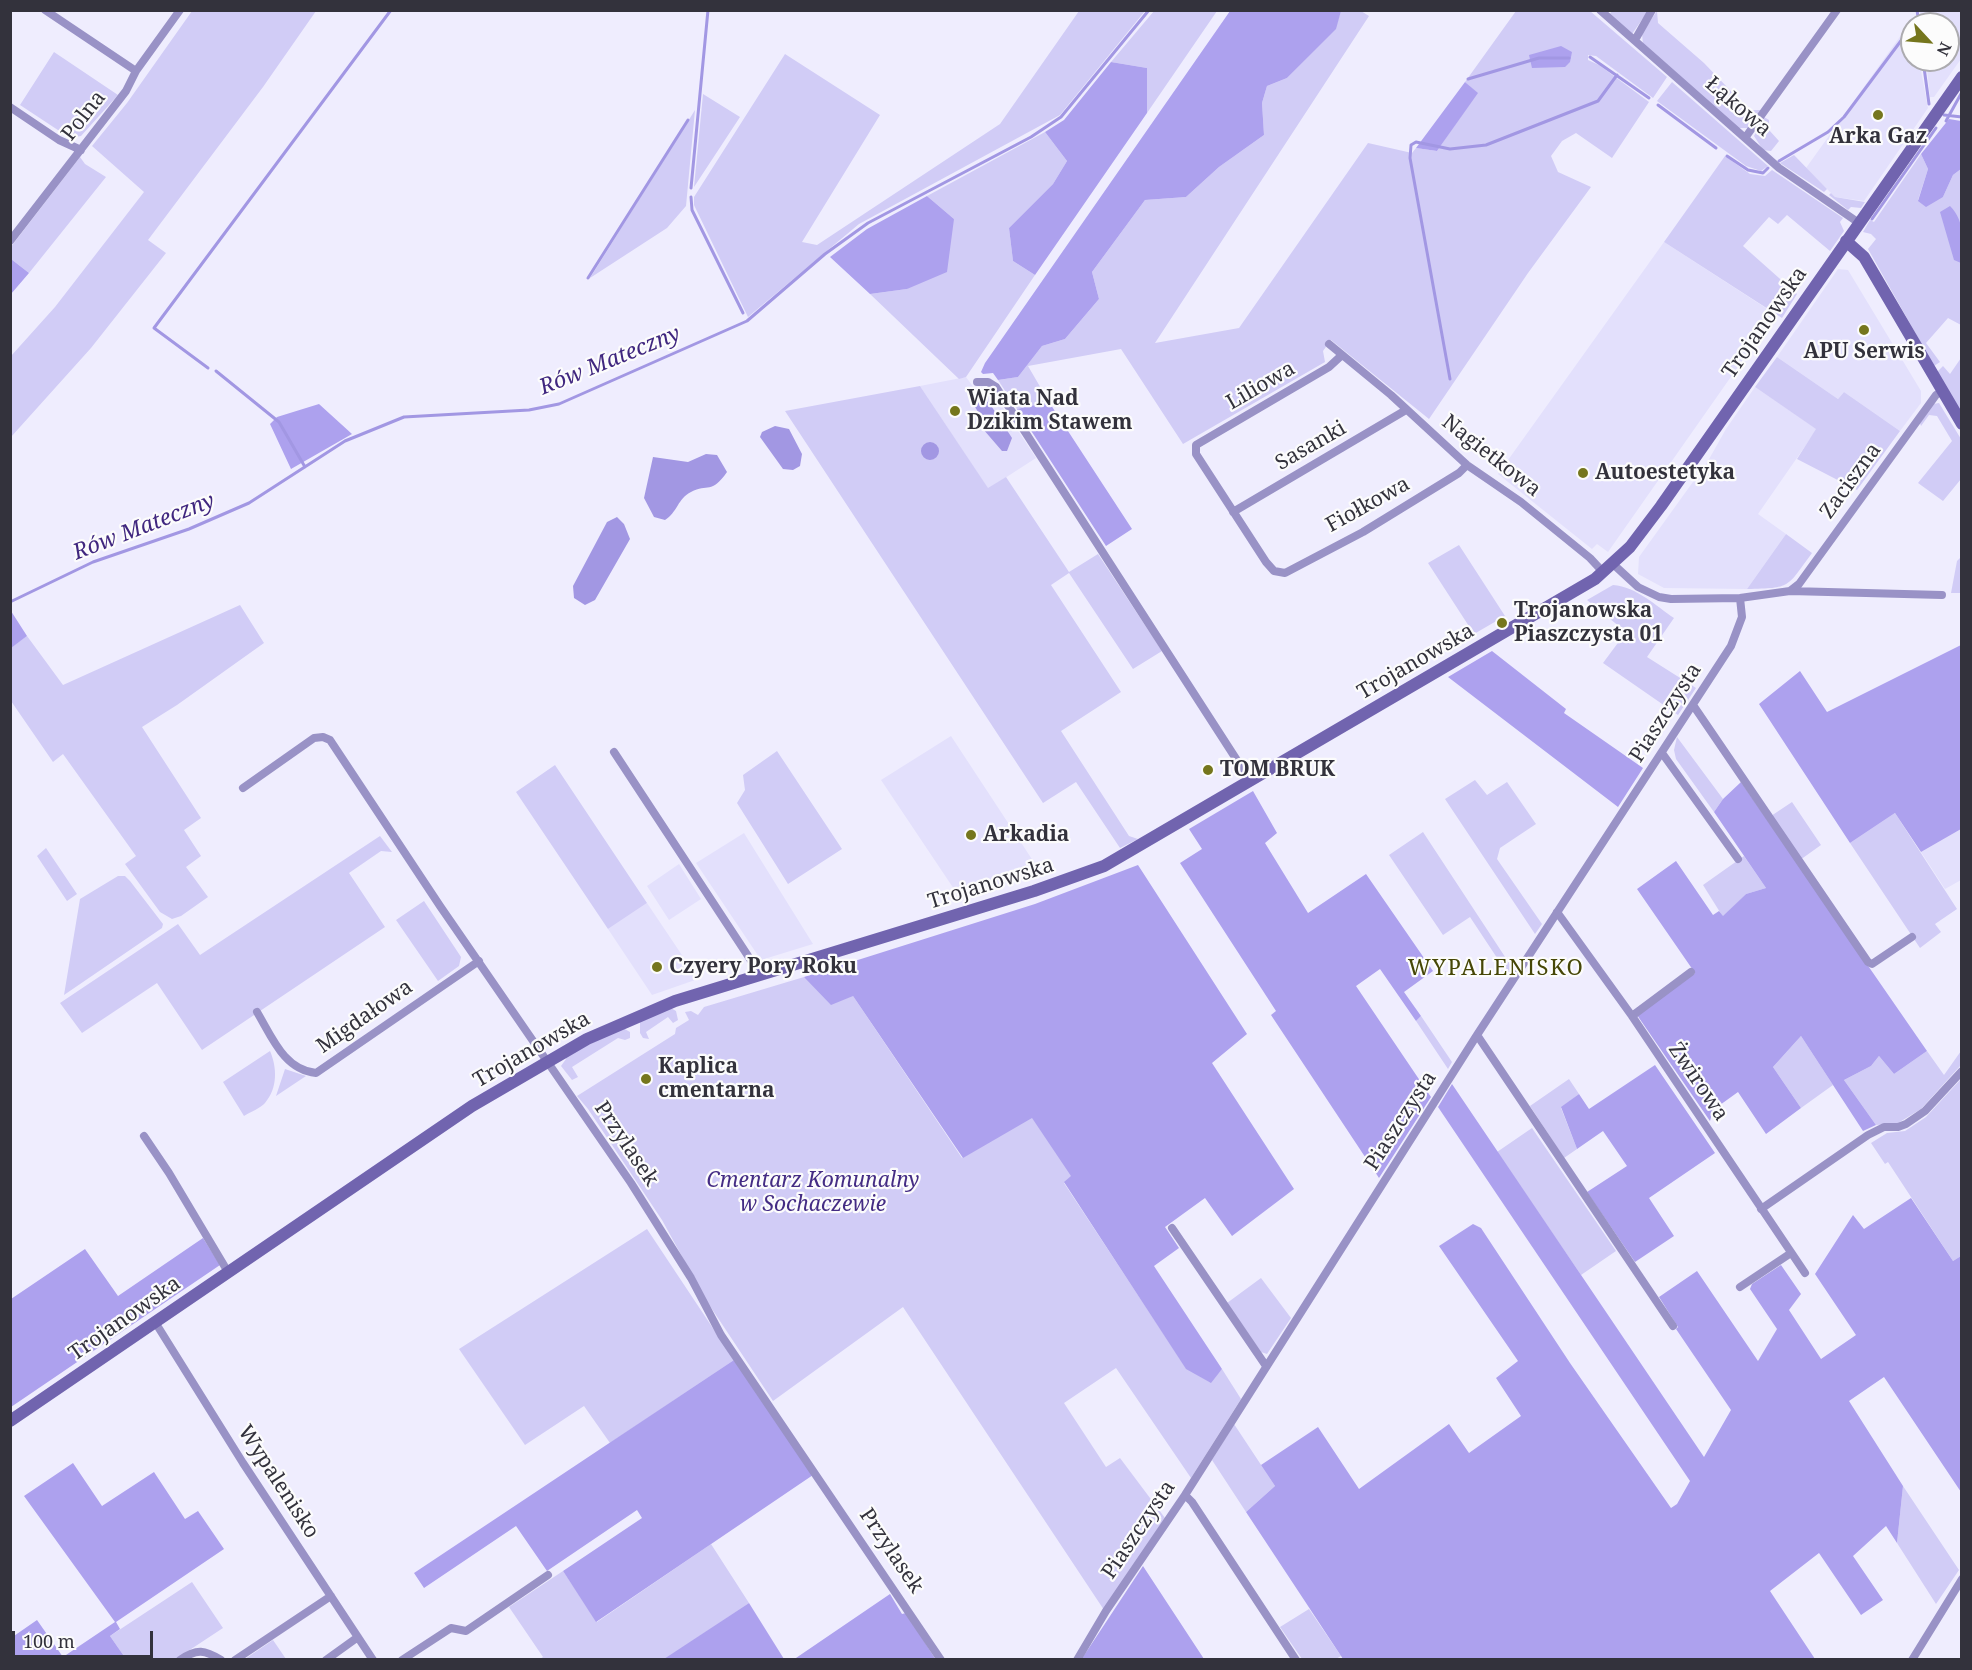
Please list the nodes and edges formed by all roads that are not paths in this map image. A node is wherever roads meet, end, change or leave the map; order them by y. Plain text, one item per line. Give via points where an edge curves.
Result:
1 (45, 10) edge
2 (180, 10) edge
3 (1600, 10) edge
4 (1652, 10) edge
5 (1837, 10) edge
6 (1635, 40) junction
7 (136, 71) junction
8 (1962, 77) edge
9 (10, 107) edge
10 (1745, 138) junction
11 (81, 150) junction
12 (1859, 224) junction
13 (10, 241) edge
14 (1846, 241) junction
15 (1329, 345) dead end
16 (1342, 355) junction
17 (977, 382) dead end
18 (1942, 391) junction
19 (1406, 410) junction
20 (1962, 424) edge
21 (1467, 465) junction
22 (1233, 512) junction
23 (1608, 568) junction
24 (1790, 591) junction
25 (1942, 595) dead end
26 (1740, 598) junction
27 (1693, 705) junction
28 (614, 752) dead end
29 (1662, 753) junction
30 (1251, 782) junction
31 (243, 788) dead end
32 (1738, 859) dead end
33 (1557, 912) junction
34 (1912, 936) dead end
35 (479, 961) junction
36 (1691, 972) dead end
37 (755, 977) junction
38 (257, 1012) dead end
39 (1632, 1016) junction
40 (1477, 1035) junction
41 (548, 1062) junction
42 (1962, 1071) edge
43 (144, 1136) dead end
44 (1761, 1209) junction
45 (1172, 1228) dead end
46 (1791, 1253) junction
47 (228, 1272) junction
48 (1805, 1273) dead end
49 (1740, 1287) dead end
50 (155, 1322) junction
51 (1673, 1326) dead end
52 (1266, 1366) junction
53 (10, 1422) edge
54 (1185, 1495) junction
55 (548, 1575) dead end
56 (1962, 1579) edge
57 (331, 1596) junction
58 (358, 1637) junction
59 (180, 1659) edge
60 (221, 1659) edge
61 (235, 1659) edge
62 (326, 1659) edge
63 (373, 1659) edge
64 (402, 1659) edge
65 (941, 1659) edge
66 (1077, 1659) edge
67 (1296, 1659) edge
68 (1912, 1659) edge

1 - 7 street
2 - 7 street, Polna
3 - 6 street, Łąkowa
4 - 6 street
5 - 10 street
6 - 10 street, Łąkowa
7 - 11 street, Polna via 126,91
8 - 12 street, Trojanowska
9 - 11 street
10 - 12 street, Łąkowa via 1779,168
11 - 13 street, Polna
12 - 14 street, Trojanowska
14 - 18 street via 1864,257
14 - 23 street, Trojanowska via 1660,506 1630,547
15 - 16 street, Nagietkowa
16 - 19 street, Nagietkowa
16 - 22 street, Liliowa via 1329,367 1196,445 1196,454
17 - 30 street via 996,387
18 - 20 street
18 - 24 street, Zaciszna
19 - 21 street, Nagietkowa
19 - 22 street, Sasanki
21 - 22 street, Fiołkowa via 1363,532 1285,573 1274,571 1266,562
21 - 23 street, Nagietkowa
23 - 26 street via 1659,597
23 - 30 street, Trojanowska
24 - 25 street
24 - 26 street
26 - 27 street, Piaszczysta via 1743,610 1737,635
27 - 29 street, Piaszczysta
27 - 34 street via 1868,962 1872,964
28 - 37 street via 752,962
29 - 32 street
29 - 33 street, Piaszczysta
30 - 37 street, Trojanowska via 1132,851 1075,878
31 - 35 street, Przylasek via 314,738 323,736 330,740
33 - 39 street, Żwirowa
33 - 40 street, Piaszczysta
35 - 38 street, Migdałowa via 316,1073 289,1063
35 - 41 street, Przylasek
36 - 39 street
37 - 41 street, Trojanowska via 627,1020
39 - 44 street, Żwirowa
40 - 51 street
40 - 52 street, Piaszczysta
41 - 47 street, Trojanowska via 472,1106
41 - 65 street, Przylasek via 679,1259 721,1335
42 - 44 street via 1919,1115 1898,1127 1884,1127 1868,1135
43 - 47 street
44 - 46 street, Żwirowa
45 - 52 street
46 - 48 street, Żwirowa
46 - 49 street
47 - 50 street, Trojanowska
50 - 53 street, Trojanowska
50 - 57 street, Wypalenisko
52 - 54 street, Piaszczysta
54 - 66 street, Piaszczysta
54 - 67 street
55 - 64 street via 466,1631 451,1628
56 - 68 street
57 - 58 street, Wypalenisko
57 - 61 street
58 - 62 street
58 - 63 street, Wypalenisko
59 - 60 street via 202,1650

